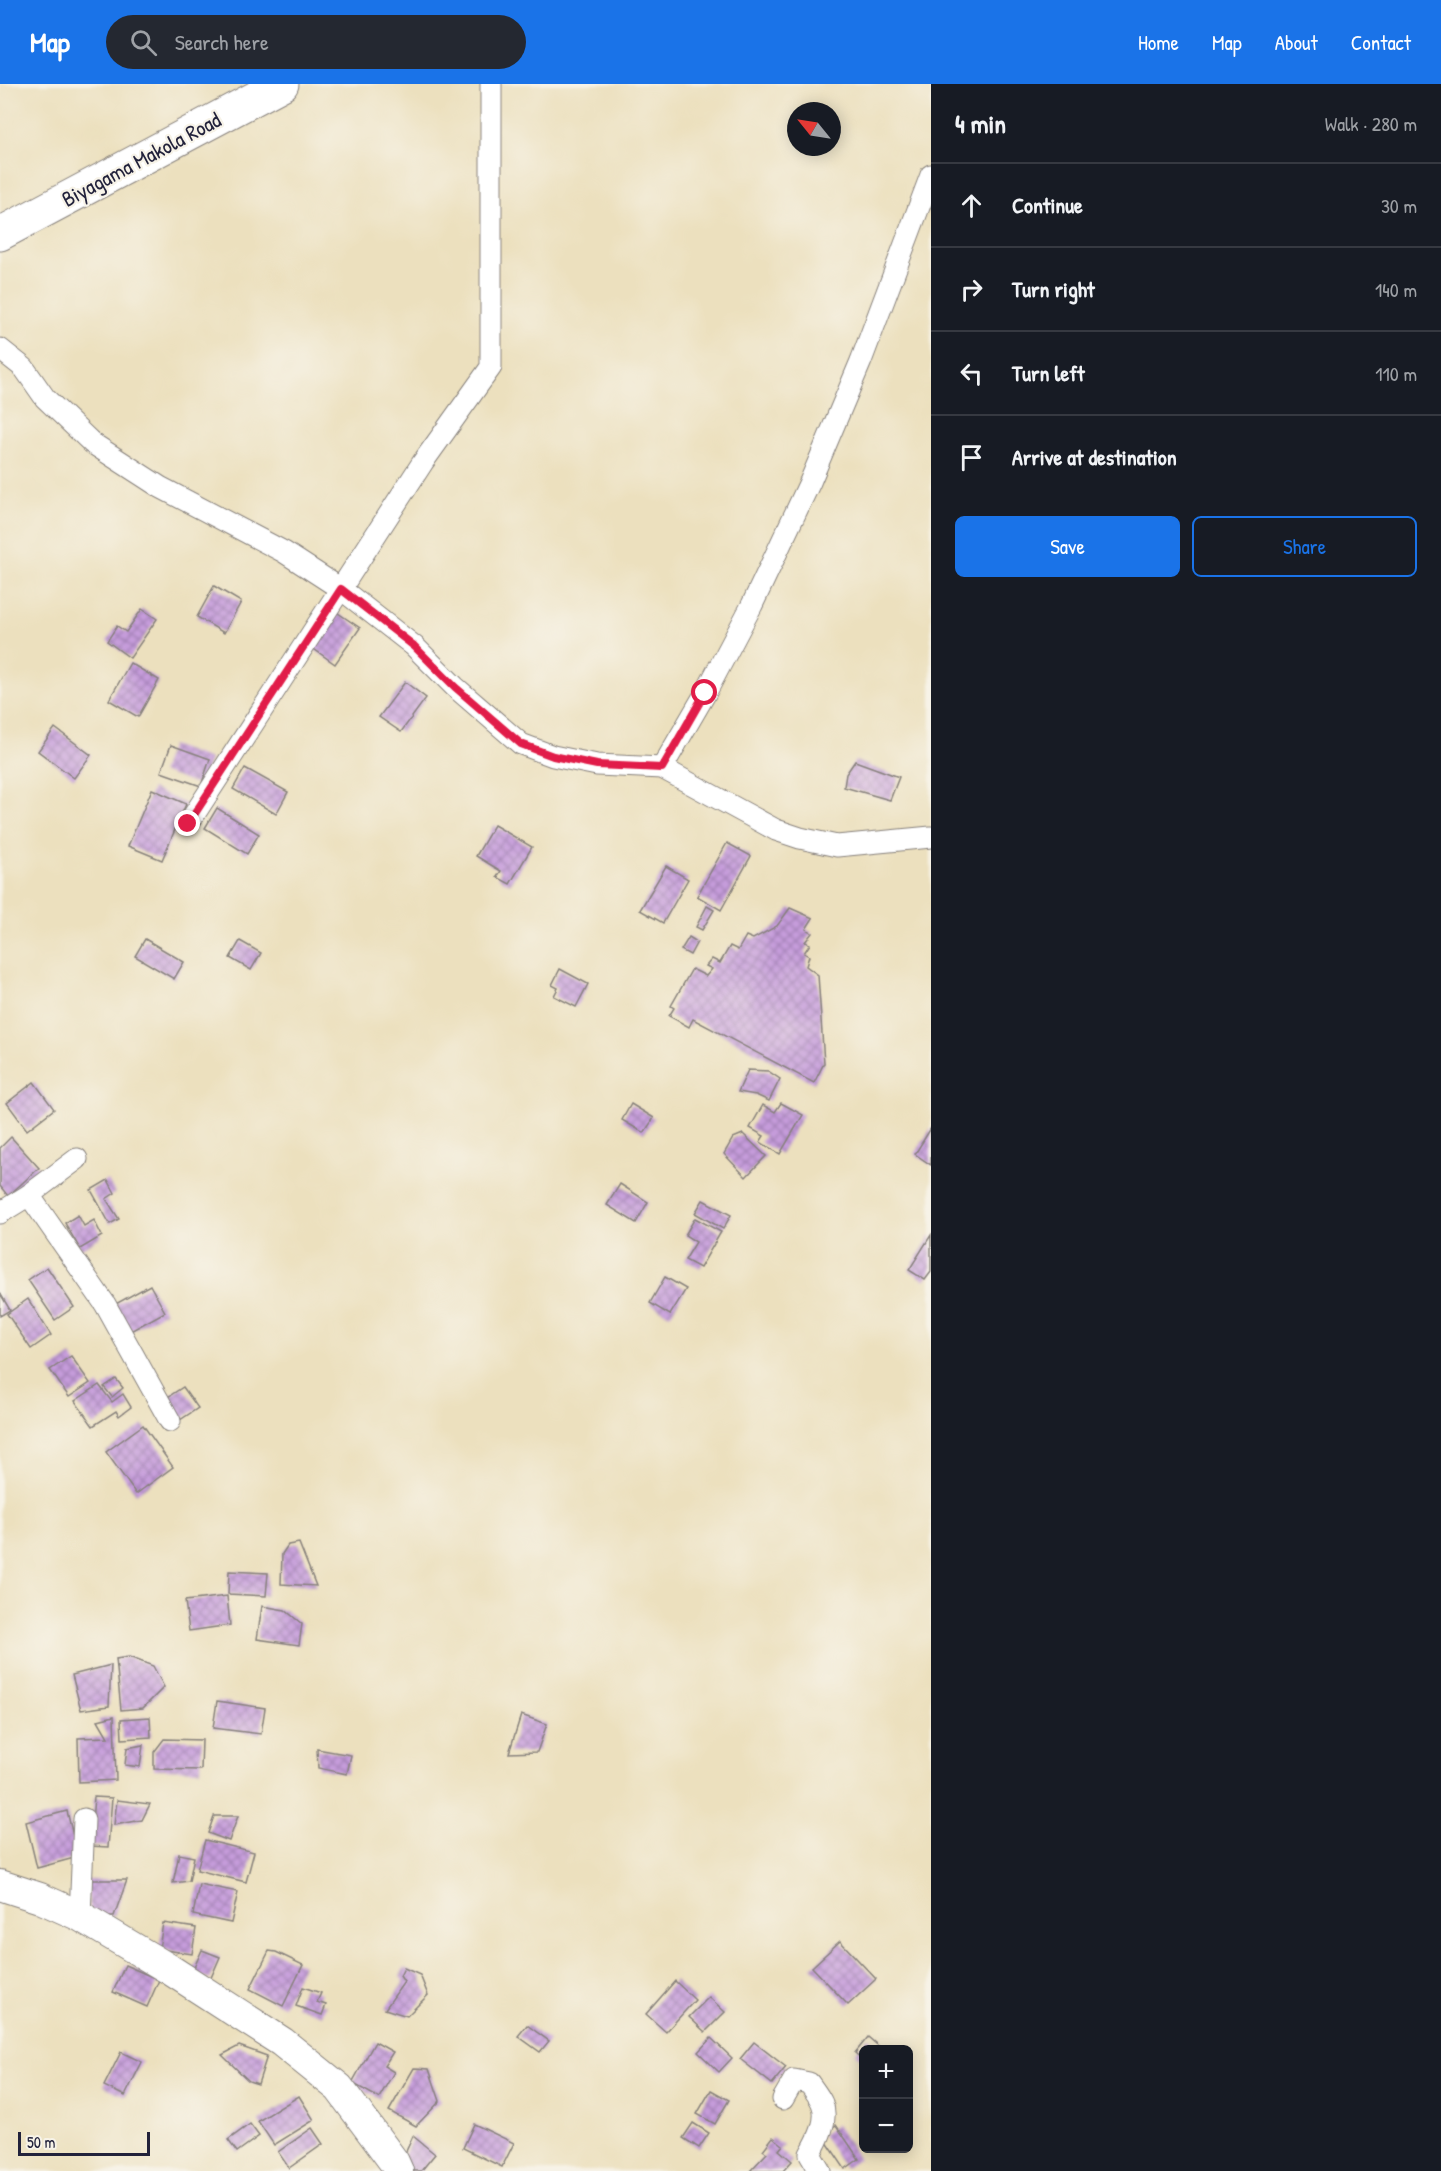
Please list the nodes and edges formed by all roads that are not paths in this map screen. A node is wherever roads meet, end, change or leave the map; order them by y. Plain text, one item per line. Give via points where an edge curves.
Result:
1 (282, 84) edge
2 (491, 84) edge
3 (931, 175) edge
4 (0, 234) edge
5 (0, 349) edge
6 (341, 589) junction
7 (662, 768) junction
8 (188, 824) dead end
9 (931, 837) edge
10 (77, 1159) dead end
11 (29, 1195) junction
12 (0, 1213) edge
13 (170, 1421) dead end
14 (84, 1819) dead end
15 (0, 1884) edge
16 (80, 1916) junction
17 (783, 2099) dead end
18 (398, 2171) edge
19 (820, 2171) edge

1 - 4 main road, Biyagama Makola Road
2 - 6 street via 491,367 423,462
3 - 7 street via 861,361 810,482 752,605
5 - 6 street via 24,368 45,398 92,443 160,487 284,552
6 - 7 street via 414,646 521,744 553,756 597,765
6 - 8 street
7 - 9 street via 776,830 800,838 837,846
10 - 11 street
11 - 12 street
11 - 13 street via 105,1304
14 - 16 street
15 - 16 street
16 - 18 street via 282,2042 339,2088
17 - 19 street via 794,2080 809,2083 823,2104 824,2121 810,2154

